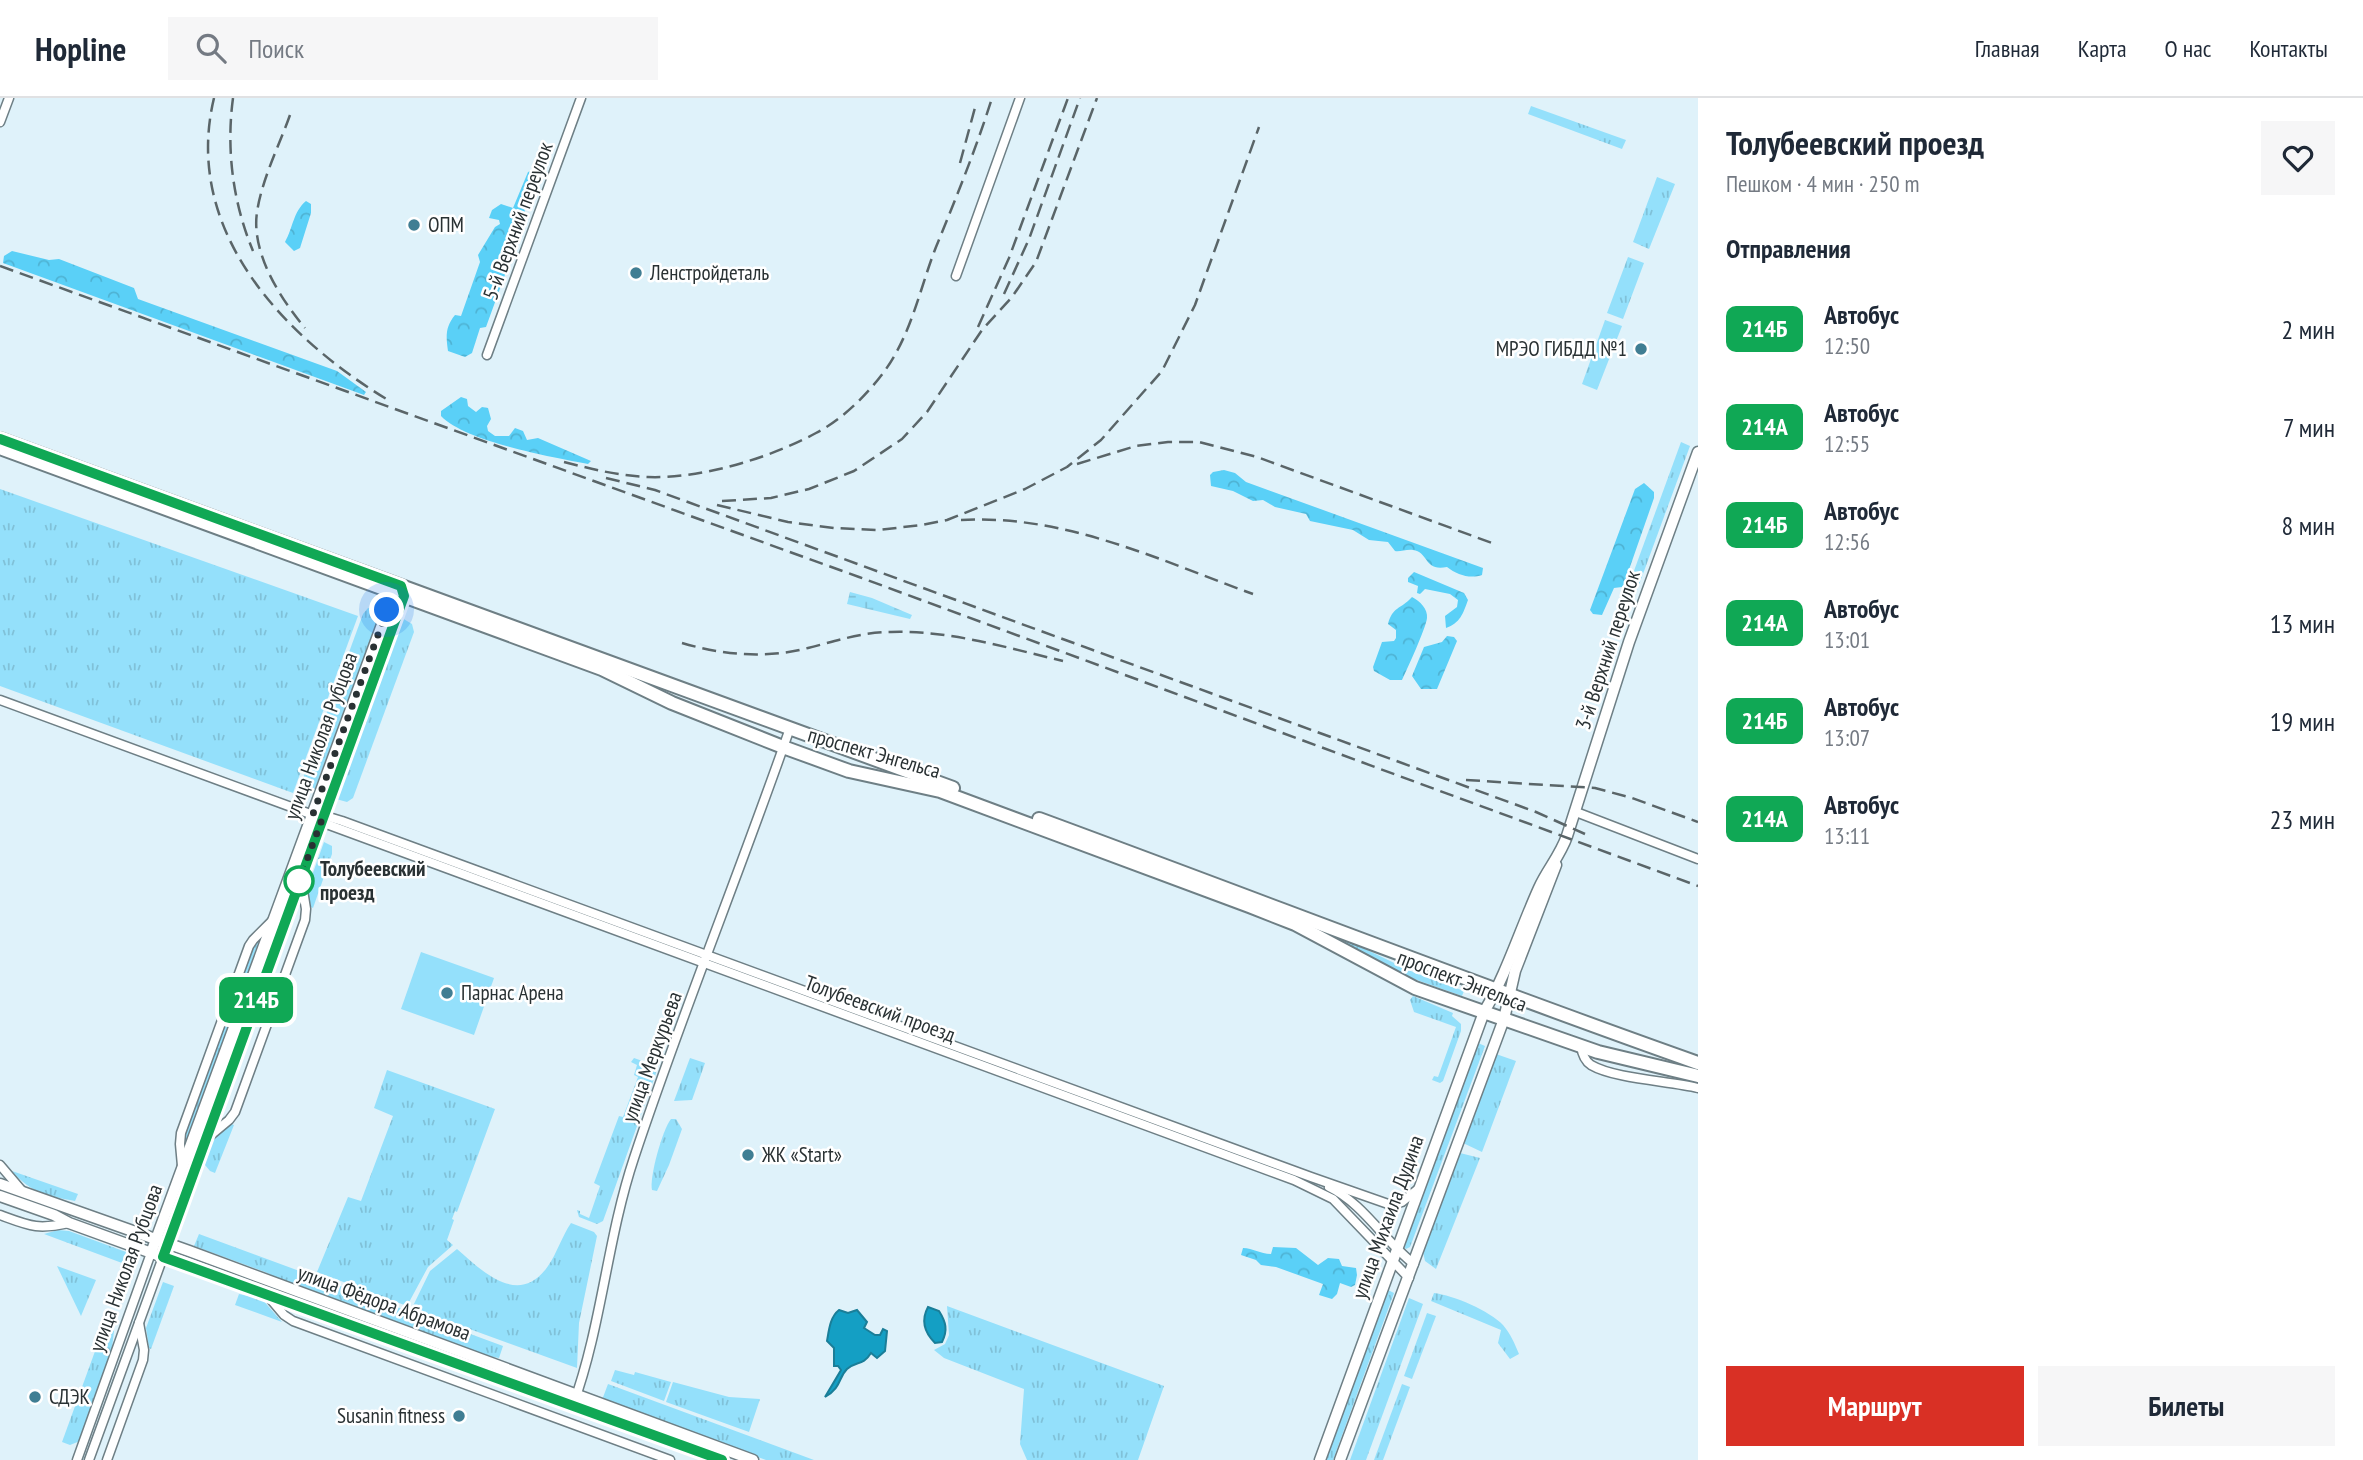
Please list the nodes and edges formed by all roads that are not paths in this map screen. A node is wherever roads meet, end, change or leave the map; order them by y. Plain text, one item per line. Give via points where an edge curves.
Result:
1 (9, 98) edge
2 (581, 98) edge
3 (1020, 98) edge
4 (0, 122) edge
5 (956, 276) dead end
6 (487, 355) dead end
7 (0, 439) edge
8 (0, 448) edge
9 (1698, 452) edge
10 (400, 592) junction
11 (0, 700) edge
12 (790, 728) junction
13 (783, 747) junction
14 (1576, 812) junction
15 (319, 817) junction
16 (1698, 859) edge
17 (301, 877) junction
18 (707, 959) junction
19 (1502, 992) junction
20 (1484, 1012) junction
21 (1504, 1019) junction
22 (1581, 1046) junction
23 (1698, 1063) edge
24 (1698, 1076) edge
25 (1698, 1088) edge
26 (205, 1140) junction
27 (0, 1165) edge
28 (1311, 1177) junction
29 (0, 1184) edge
30 (1420, 1187) junction
31 (23, 1192) junction
32 (0, 1196) edge
33 (0, 1215) edge
34 (69, 1223) junction
35 (156, 1240) junction
36 (167, 1244) junction
37 (1397, 1251) junction
38 (151, 1253) junction
39 (163, 1257) junction
40 (1393, 1262) junction
41 (1414, 1264) junction
42 (1409, 1278) junction
43 (265, 1293) junction
44 (139, 1321) junction
45 (575, 1400) junction
46 (77, 1460) edge
47 (89, 1460) edge
48 (107, 1460) edge
49 (670, 1460) edge
50 (722, 1460) edge
51 (754, 1460) edge
52 (1320, 1460) edge
53 (1340, 1460) edge

1 - 4 street
2 - 6 street, 5-й Верхний переулок
3 - 5 street
7 - 10 main road, проспект Энгельса
8 - 10 main road, проспект Энгельса
9 - 14 street, 3-й Верхний переулок via 1629,642
10 - 12 main road, проспект Энгельса
10 - 13 main road, проспект Энгельса via 602,669 672,703
10 - 15 street, улица Николая Рубцова
11 - 15 street, Толубеевский проезд
12 - 13 street, улица Меркурьева
12 - 19 main road, проспект Энгельса
13 - 18 street, улица Меркурьева
13 - 20 main road, проспект Энгельса via 849,771 940,791 1249,906 1295,924 1415,988
14 - 16 street
14 - 19 street, 3-й Верхний переулок via 1515,971
15 - 17 street, улица Николая Рубцова
15 - 18 street, Толубеевский проезд
15 - 35 street, улица Николая Рубцова via 275,919
17 - 26 street, улица Николая Рубцова
17 - 26 street via 306,909 300,933 235,1112
18 - 28 street, Толубеевский проезд
18 - 40 street, Толубеевский проезд via 1319,1190 1343,1207
18 - 45 street, улица Меркурьева via 634,1159
19 - 20 street, улица Михаила Дудина
19 - 21 street, улица Михаила Дудина
19 - 23 main road, проспект Энгельса
20 - 21 main road, проспект Энгельса
20 - 30 street, улица Михаила Дудина
21 - 22 main road, проспект Энгельса
21 - 41 street, улица Михаила Дудина
22 - 24 main road, проспект Энгельса
22 - 25 street via 1590,1064 1636,1078
26 - 36 street, улица Николая Рубцова
27 - 31 street
28 - 30 street, Толубеевский проезд via 1391,1205
28 - 37 street, Толубеевский проезд via 1350,1199
29 - 31 street, улица Фёдора Абрамова
30 - 37 street, улица Михаила Дудина
31 - 35 street, улица Фёдора Абрамова
32 - 34 street, улица Фёдора Абрамова
33 - 34 street via 42,1228
34 - 38 street, улица Фёдора Абрамова
35 - 36 street, улица Фёдора Абрамова
35 - 38 street, улица Николая Рубцова
36 - 39 street, улица Николая Рубцова
36 - 45 street, улица Фёдора Абрамова
37 - 40 street, улица Михаила Дудина
37 - 41 street, Толубеевский проезд
38 - 39 street, улица Фёдора Абрамова
38 - 46 street, улица Николая Рубцова
39 - 43 street, улица Фёдора Абрамова
39 - 44 street, улица Николая Рубцова
40 - 42 street, Толубеевский проезд
40 - 52 street, улица Михаила Дудина
41 - 42 street, улица Михаила Дудина
42 - 53 street, улица Михаила Дудина
43 - 45 street, улица Фёдора Абрамова
43 - 49 street via 293,1321
44 - 47 street, улица Николая Рубцова
44 - 48 street via 143,1360
45 - 50 street, улица Фёдора Абрамова
45 - 51 street, улица Фёдора Абрамова

